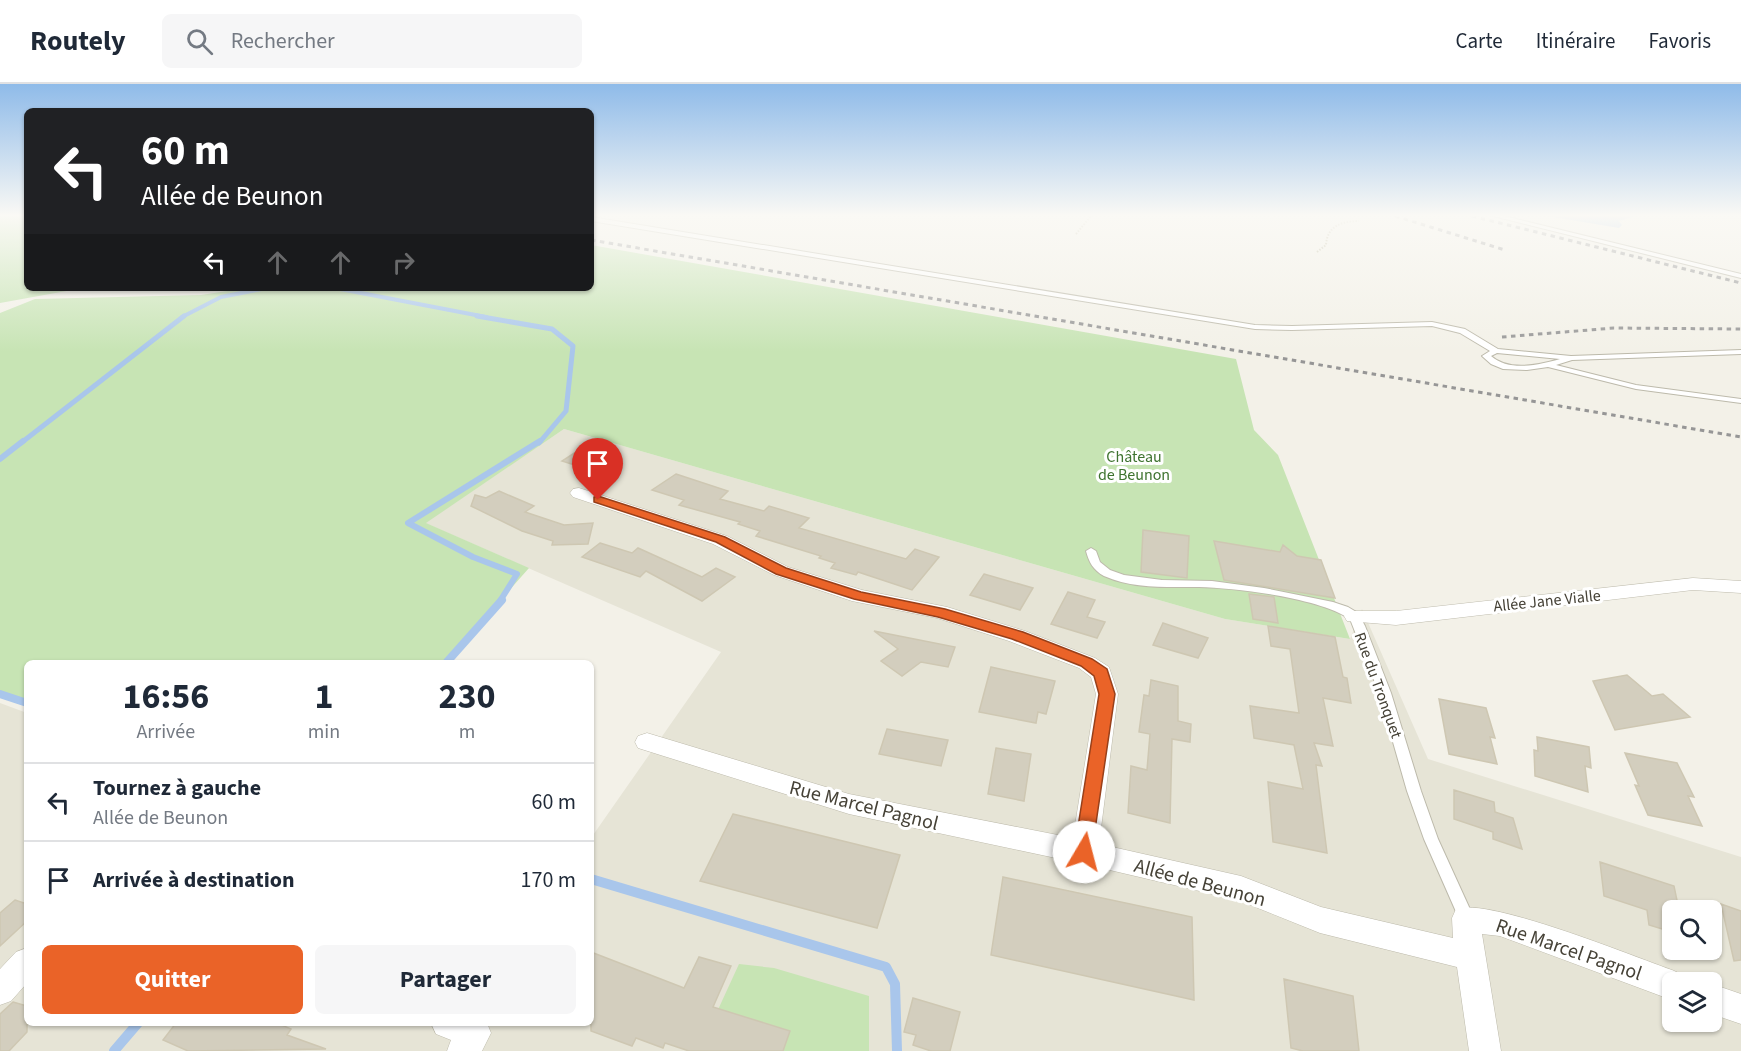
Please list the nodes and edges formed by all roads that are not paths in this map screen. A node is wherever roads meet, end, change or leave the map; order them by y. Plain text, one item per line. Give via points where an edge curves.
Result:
1 (850, 261) edge
2 (1680, 261) edge
3 (1741, 276) edge
4 (1496, 351) junction
5 (1741, 352) edge
6 (1571, 358) junction
7 (1551, 366) junction
8 (1741, 401) edge
9 (579, 493) dead end
10 (1091, 551) dead end
11 (1741, 587) edge
12 (1354, 616) junction
13 (647, 742) dead end
14 (1084, 852) junction
15 (1466, 918) junction
16 (1470, 956) junction
17 (24, 965) edge
18 (1662, 981) edge
19 (0, 990) edge
20 (1722, 1002) edge
21 (1741, 1009) edge
22 (455, 1026) edge
23 (463, 1051) edge
24 (1485, 1051) edge

1 - 4 lane via 1255,327 1432,324 1462,332
2 - 3 lane
4 - 6 lane
4 - 7 lane via 1486,356 1503,366
5 - 6 lane
6 - 7 lane
7 - 8 lane via 1636,387
9 - 14 street via 720,540 781,571 859,596 940,612 1087,663 1101,673 1107,694
10 - 12 lane, Rue du Tronquet via 1098,569 1117,577 1146,583 1211,584 1298,597
11 - 12 street, Allée Jane Vialle via 1693,584 1396,618
12 - 15 lane, Rue du Tronquet via 1374,662 1431,838
13 - 14 street, Rue Marcel Pagnol via 849,804
14 - 16 street, Allée de Beunon via 1241,888 1320,920
15 - 16 street
15 - 18 street, Rue Marcel Pagnol via 1500,923
16 - 24 street
17 - 19 street
20 - 21 street
22 - 23 street via 475,1033

